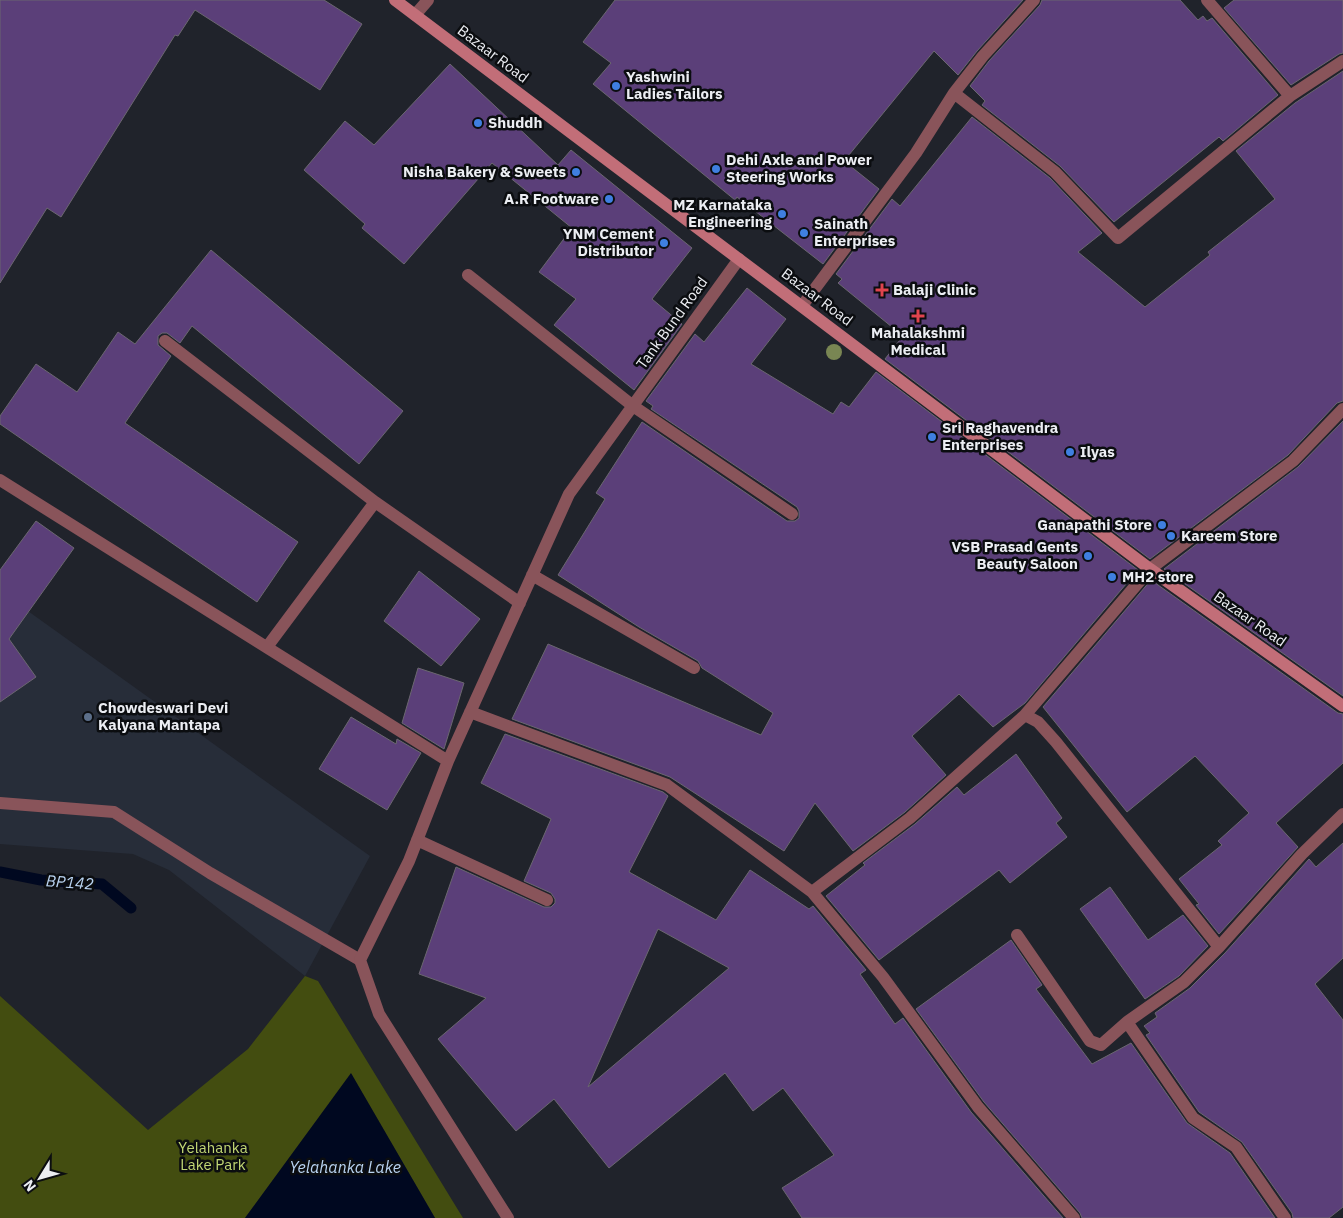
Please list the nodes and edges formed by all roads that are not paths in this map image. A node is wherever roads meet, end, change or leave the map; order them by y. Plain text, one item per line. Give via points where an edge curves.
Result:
1 (395, 0) edge
2 (428, 0) edge
3 (1034, 0) edge
4 (1207, 0) edge
5 (415, 15) junction
6 (1343, 61) edge
7 (954, 92) junction
8 (1290, 96) junction
9 (739, 259) junction
10 (468, 275) dead end
11 (802, 306) junction
12 (165, 341) dead end
13 (632, 406) junction
14 (1343, 409) edge
15 (0, 480) edge
16 (375, 502) junction
17 (792, 514) dead end
18 (1150, 569) junction
19 (532, 575) junction
20 (520, 603) junction
21 (267, 647) junction
22 (694, 668) dead end
23 (1343, 706) edge
24 (470, 712) junction
25 (1025, 714) junction
26 (448, 761) junction
27 (0, 803) edge
28 (1343, 814) edge
29 (417, 840) junction
30 (812, 892) junction
31 (548, 900) dead end
32 (1017, 935) dead end
33 (1219, 947) junction
34 (360, 960) junction
35 (1127, 1022) junction
36 (508, 1218) edge
37 (1074, 1218) edge
38 (1285, 1218) edge

1 - 5 street, Bazaar Road
2 - 5 street
3 - 7 street
4 - 8 street
5 - 9 street, Bazaar Road
6 - 8 street
7 - 8 street via 1055,172 1118,238
7 - 11 street via 916,153
9 - 11 street, Bazaar Road
9 - 13 street, Tank Bund Road
10 - 13 street
11 - 18 street, Bazaar Road
12 - 16 street
13 - 17 street
13 - 19 street, Tank Bund Road via 569,494
14 - 18 street via 1292,461
15 - 21 street
16 - 20 street
16 - 21 street
18 - 23 street, Bazaar Road
18 - 25 street
19 - 20 street, Tank Bund Road
19 - 22 street
20 - 24 street, Tank Bund Road
21 - 26 street
24 - 26 street, Tank Bund Road
24 - 30 street via 667,785
25 - 30 street via 910,818
25 - 33 street via 1038,722 1056,742
26 - 29 street, Tank Bund Road
27 - 34 street via 114,812 210,873
28 - 33 street via 1302,854
29 - 31 street
29 - 34 street, Tank Bund Road via 410,861
30 - 37 street via 883,977 978,1107
32 - 35 street via 1090,1041 1101,1046
33 - 35 street via 1184,982
34 - 36 street via 379,1014
35 - 38 street via 1193,1118 1236,1147

